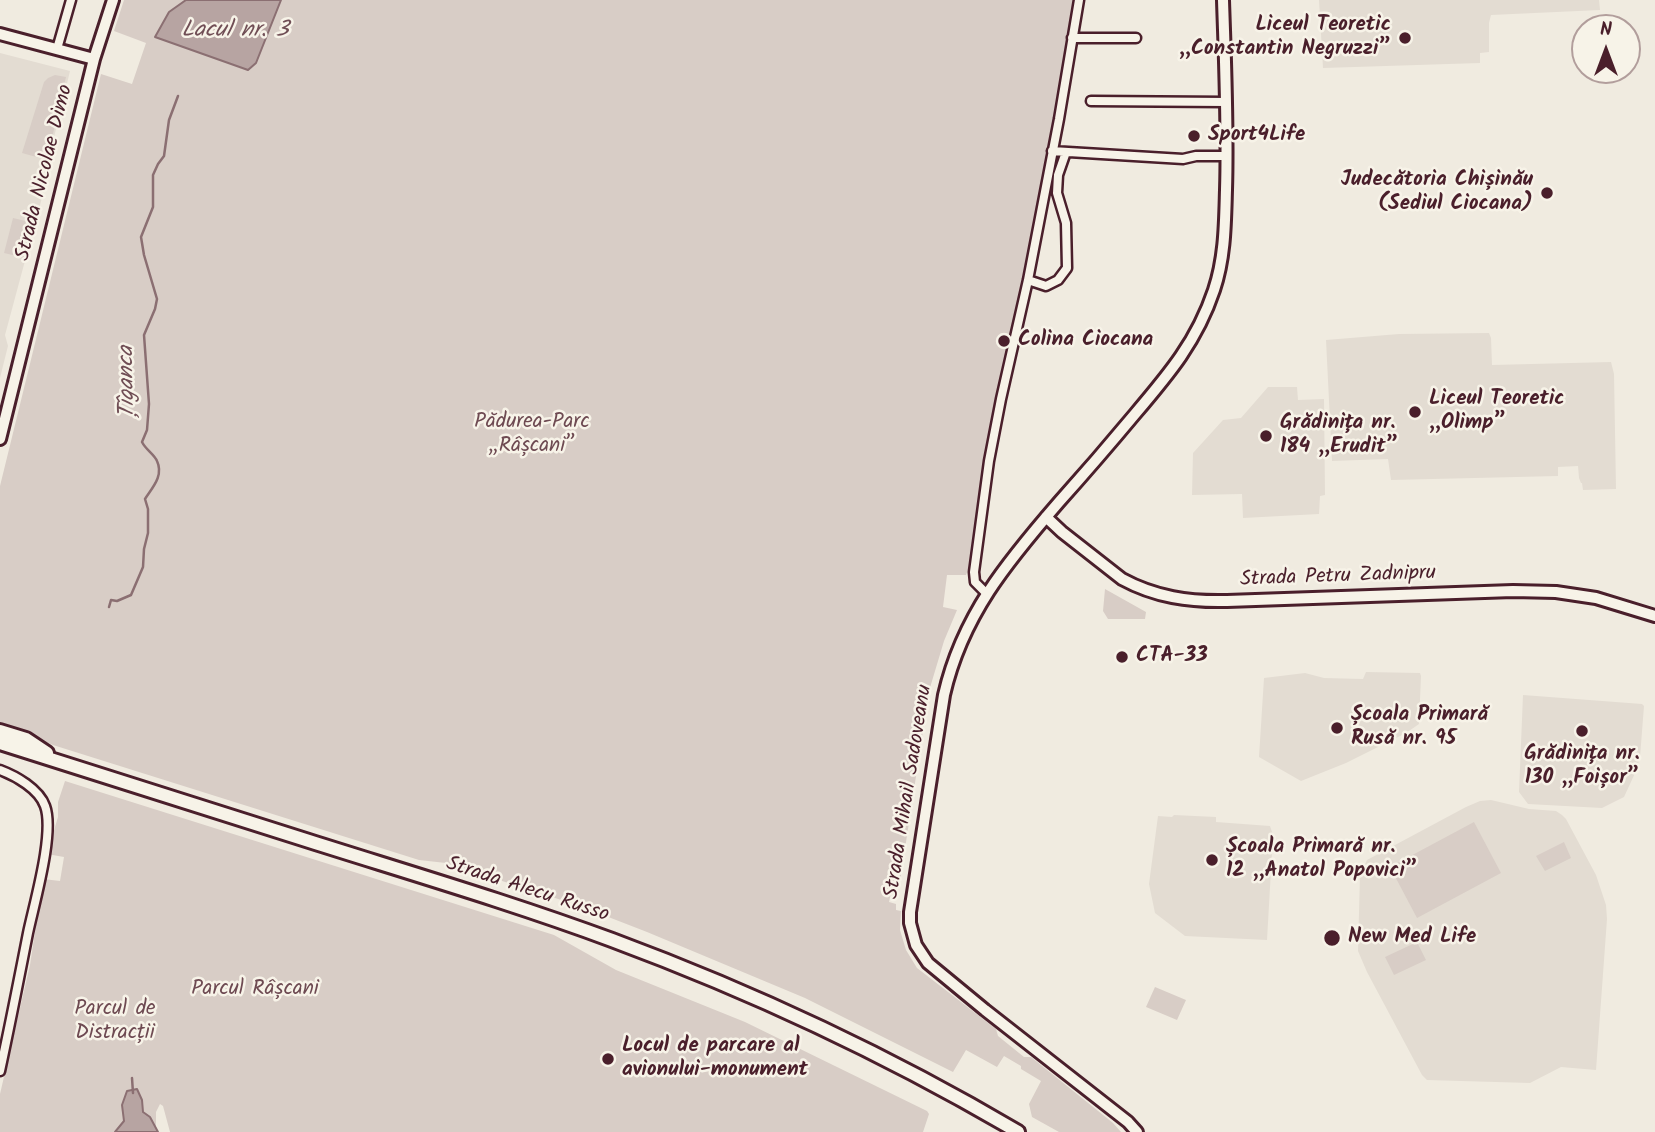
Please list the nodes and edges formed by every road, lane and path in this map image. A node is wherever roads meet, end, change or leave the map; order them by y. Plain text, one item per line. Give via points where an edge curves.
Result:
1 (71, 0) edge
2 (113, 0) edge
3 (1079, 0) edge
4 (1223, 0) edge
5 (0, 34) edge
6 (1072, 38) junction
7 (1136, 38) dead end
8 (57, 49) junction
9 (94, 59) junction
10 (1091, 101) dead end
11 (1226, 102) junction
12 (1052, 152) junction
13 (1066, 152) junction
14 (1227, 156) junction
15 (1028, 280) junction
16 (0, 439) edge
17 (1046, 517) junction
18 (986, 593) junction
19 (1655, 616) edge
20 (0, 731) edge
21 (0, 743) edge
22 (58, 762) junction
23 (0, 770) edge
24 (0, 1071) edge
25 (1121, 1118) junction
26 (1018, 1132) edge
27 (1128, 1132) edge
28 (1137, 1132) edge

1 - 8 street
2 - 9 main road, Strada Nicolae Dimo
3 - 6 street
4 - 11 main road, Strada Mihail Sadoveanu
5 - 8 main road
6 - 7 street
6 - 12 street
8 - 9 main road
9 - 16 main road, Strada Nicolae Dimo
10 - 11 street
11 - 14 main road, Strada Mihail Sadoveanu
12 - 13 street
12 - 15 street
13 - 14 street via 1183,159
13 - 15 street via 1057,193 1066,223 1067,268 1046,286
14 - 17 main road, Strada Mihail Sadoveanu via 1222,259 1195,334 1167,376
15 - 18 street via 989,461 974,572 975,582
17 - 18 main road, Strada Mihail Sadoveanu
17 - 19 main road, Strada Petru Zadnipru via 1122,579 1183,600 1538,591 1596,598
18 - 25 main road, Strada Mihail Sadoveanu via 959,644 944,695 909,912 913,935 928,963
20 - 22 main road via 26,739
21 - 22 main road, Strada Alecu Russo
22 - 26 main road, Strada Alecu Russo via 611,940 854,1044
23 - 24 street via 41,799 48,825
25 - 27 main road, Strada Mihail Sadoveanu
25 - 28 main road, Strada Mihail Sadoveanu

